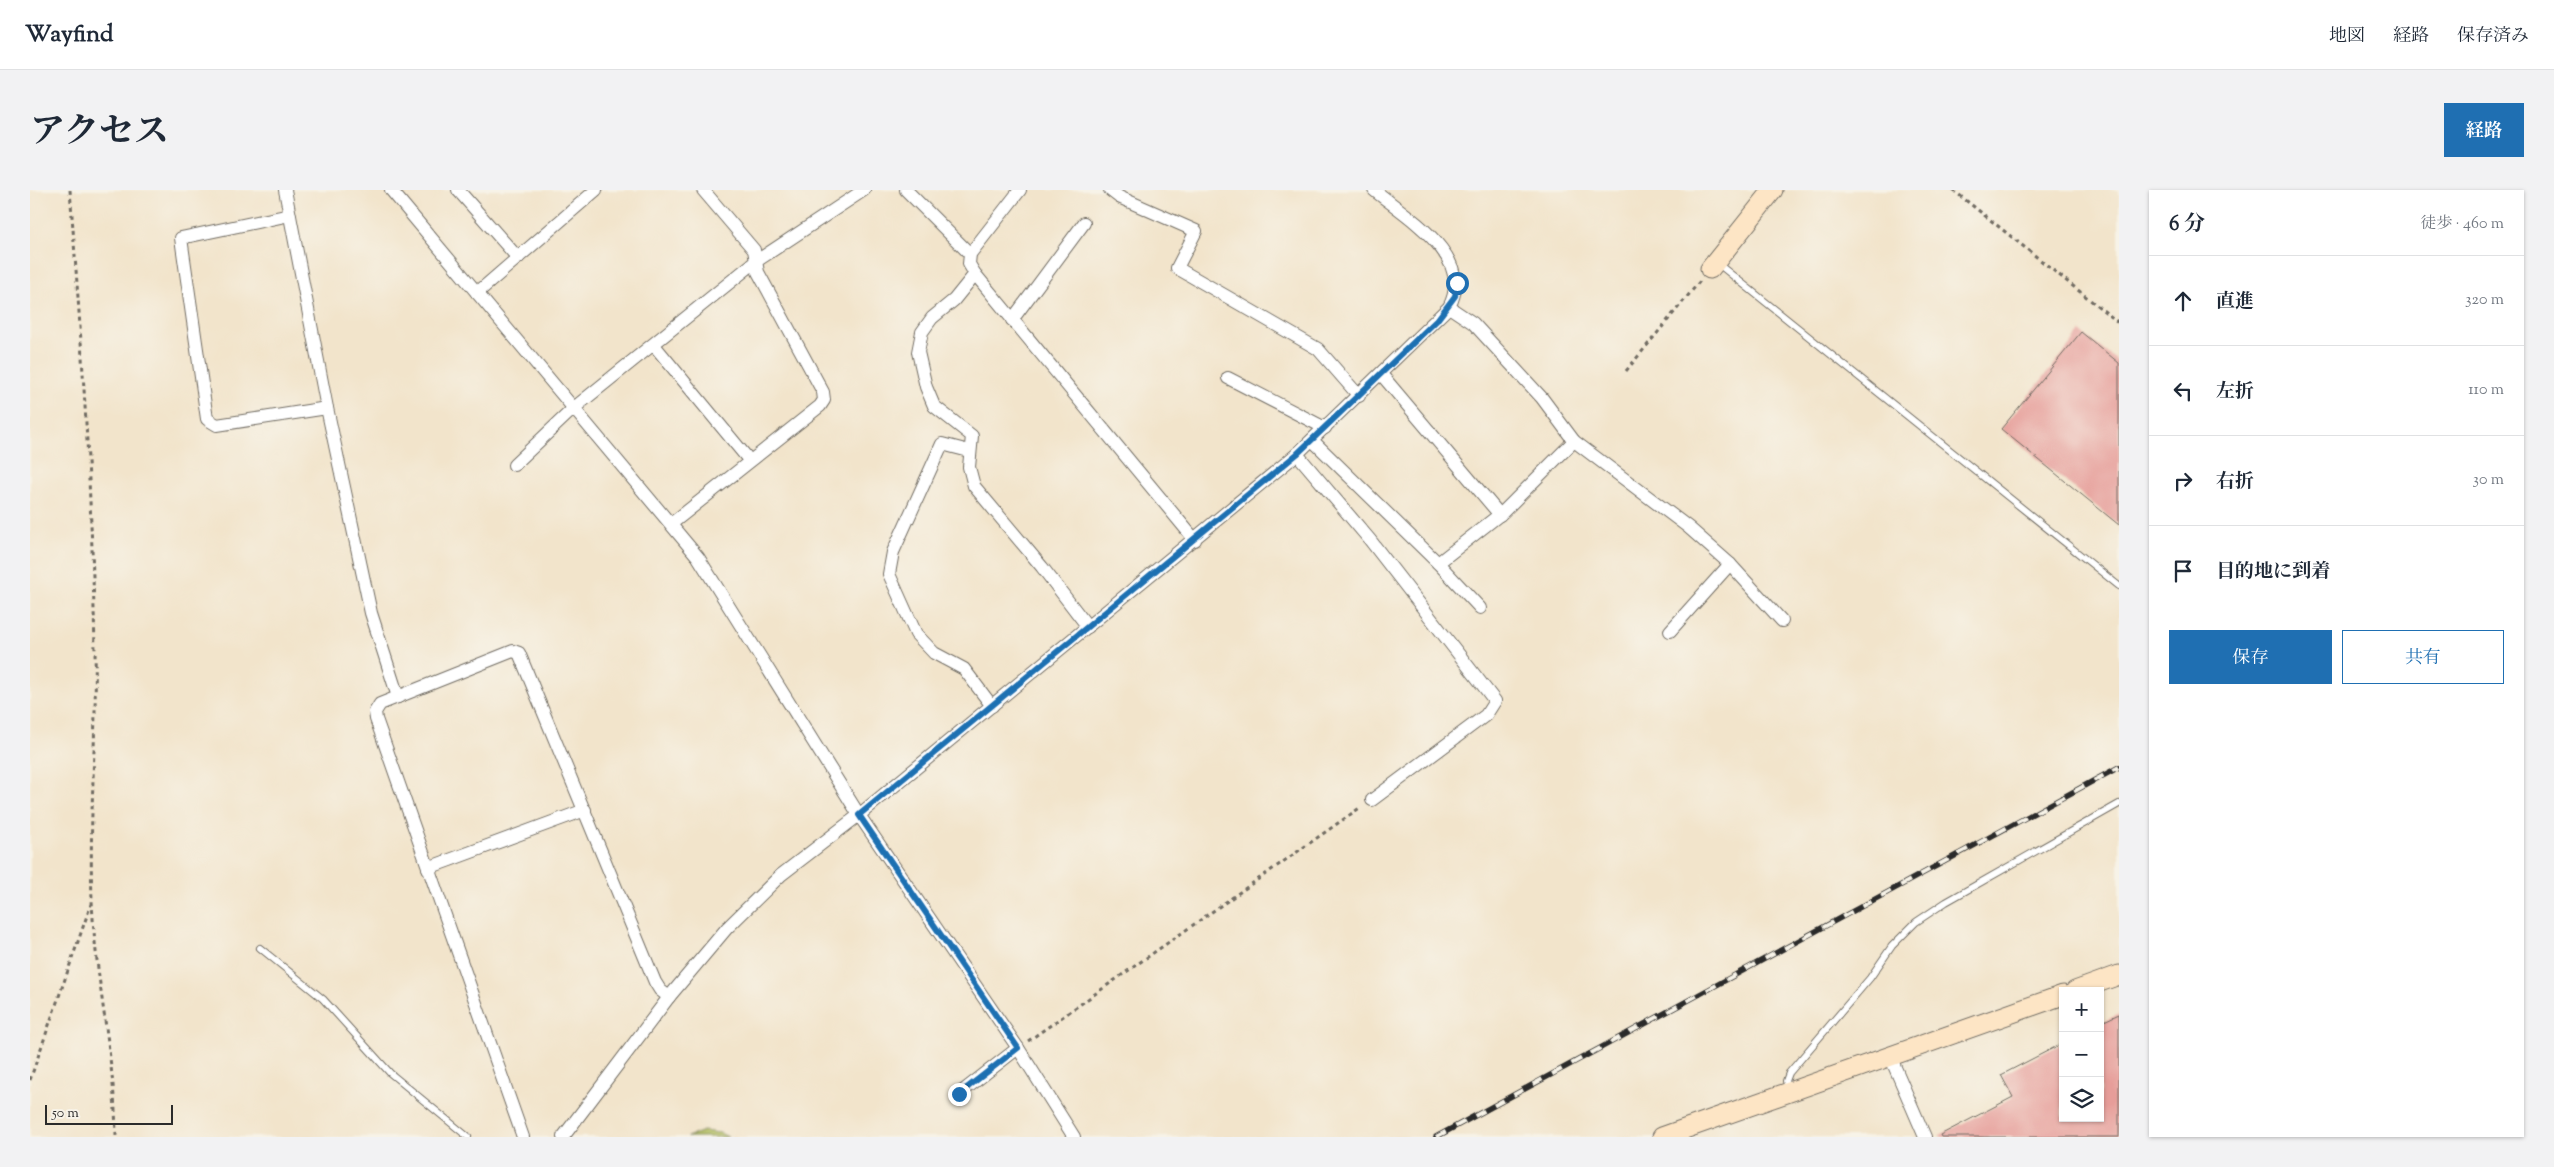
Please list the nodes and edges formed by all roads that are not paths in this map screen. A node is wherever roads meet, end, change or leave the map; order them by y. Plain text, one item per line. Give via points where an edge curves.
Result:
1 (285, 190) edge
2 (391, 190) edge
3 (458, 190) edge
4 (703, 190) edge
5 (864, 190) edge
6 (906, 190) edge
7 (1020, 190) edge
8 (1110, 190) edge
9 (1374, 190) edge
10 (1773, 190) edge
11 (590, 192) edge
12 (290, 216) junction
13 (1084, 223) dead end
14 (970, 254) junction
15 (518, 258) junction
16 (755, 262) junction
17 (1713, 266) joint
18 (975, 274) junction
19 (477, 293) junction
20 (1449, 307) junction
21 (1012, 320) junction
22 (654, 345) junction
23 (1381, 374) junction
24 (1228, 378) dead end
25 (1359, 396) junction
26 (327, 408) junction
27 (574, 408) junction
28 (1325, 428) junction
29 (1312, 440) junction
30 (1574, 441) junction
31 (969, 450) junction
32 (1297, 454) junction
33 (749, 460) junction
34 (514, 465) dead end
35 (1500, 515) junction
36 (670, 524) junction
37 (1195, 540) junction
38 (1438, 563) junction
39 (1730, 564) junction
40 (2119, 586) edge
41 (1480, 608) dead end
42 (1782, 621) dead end
43 (1088, 627) junction
44 (1670, 632) dead end
45 (398, 697) junction
46 (992, 706) junction
47 (1372, 800) road end
48 (2119, 804) edge
49 (585, 810) junction
50 (859, 815) junction
51 (428, 868) junction
52 (260, 948) dead end
53 (2119, 975) edge
54 (2086, 987) edge
55 (2059, 996) edge
56 (669, 997) junction
57 (1018, 1048) junction
58 (1890, 1056) junction
59 (1789, 1093) junction
60 (959, 1094) dead end
61 (468, 1137) edge
62 (523, 1137) edge
63 (564, 1137) edge
64 (1074, 1137) edge
65 (1662, 1137) edge
66 (1924, 1137) edge

1 - 12 street
2 - 19 street
3 - 15 street
4 - 16 street via 754,250
5 - 16 street
6 - 14 street
7 - 14 street
8 - 25 street via 1196,231 1177,268 1318,350
9 - 20 street via 1443,249 1457,283
10 - 17 street
11 - 15 street
12 - 26 street
12 - 26 street via 181,238 207,419 217,425
13 - 21 street
14 - 18 street via 969,264
15 - 19 street
16 - 22 street
16 - 33 street via 823,392 824,400
17 - 40 lane
18 - 21 street
18 - 31 street via 954,300 932,318 922,332 918,352 934,406 972,436
19 - 27 street
20 - 23 street
20 - 30 street via 1473,323 1542,398
21 - 37 street
22 - 27 street
22 - 33 street
23 - 25 street
23 - 35 street
24 - 28 street
25 - 28 street
26 - 45 street via 371,613
27 - 34 street
27 - 36 street
28 - 29 street
29 - 32 street
29 - 38 street
30 - 35 street
30 - 39 street via 1688,527
31 - 43 street via 974,486
31 - 46 street via 942,444 893,552 889,574 916,634 934,653 964,669
32 - 37 street
32 - 47 street via 1370,540 1495,701 1486,715
33 - 36 street
35 - 38 street
36 - 50 street via 702,564
37 - 43 street
38 - 41 street
39 - 42 street
39 - 44 street
43 - 46 street
45 - 49 street via 512,651 517,652 522,656
45 - 51 street via 380,704 375,712 376,719
46 - 50 street
48 - 59 lane via 1916,922 1892,946 1870,978 1789,1073 1786,1082
49 - 51 street
49 - 56 street via 655,982
50 - 56 street via 781,875 727,928
50 - 57 street
51 - 62 street
52 - 61 lane via 323,999 390,1073
53 - 54 street
55 - 58 street
56 - 63 street
57 - 60 street
57 - 64 street
58 - 59 street
58 - 66 street
59 - 65 street

